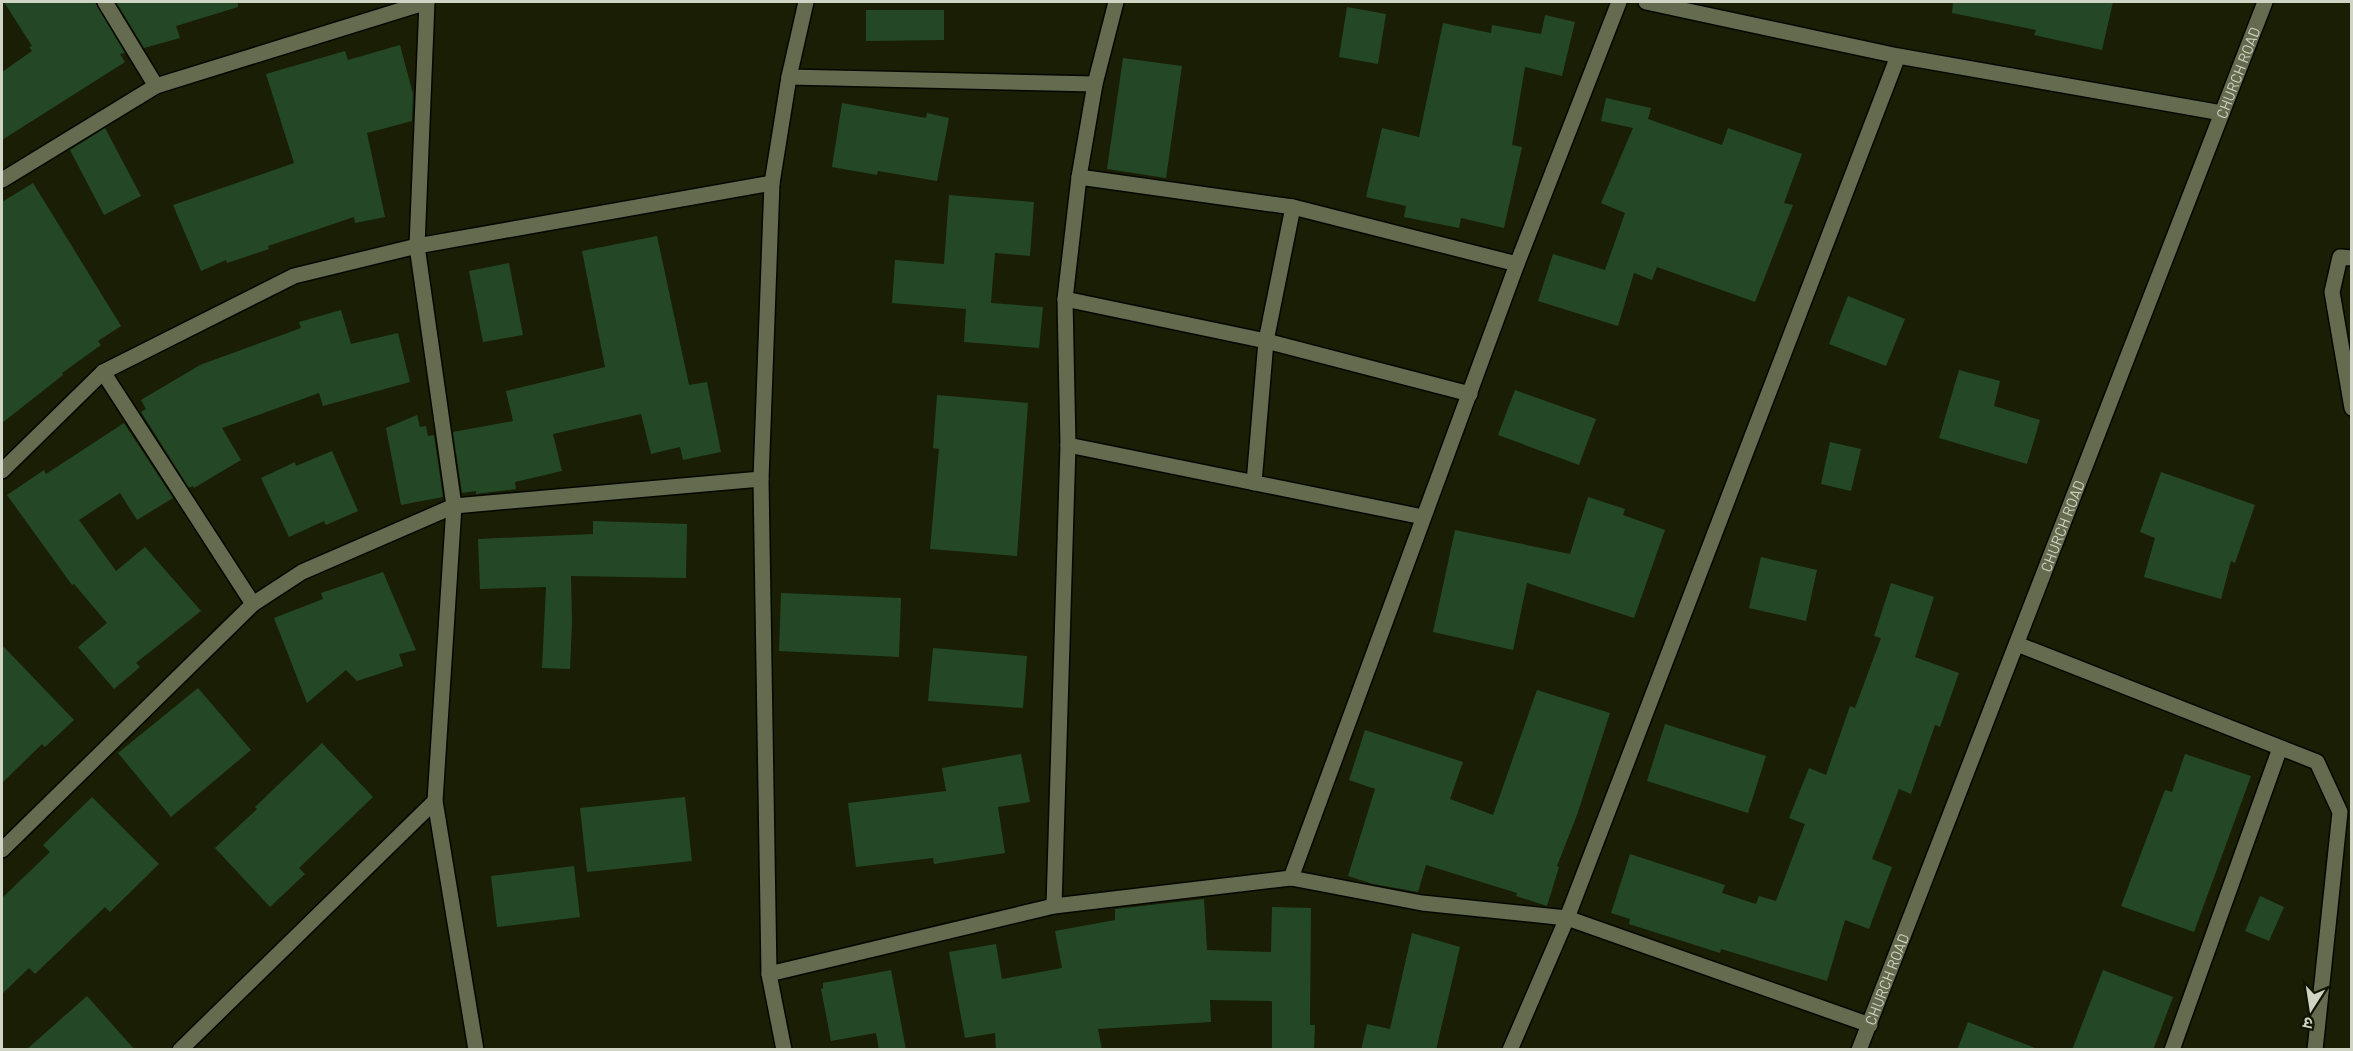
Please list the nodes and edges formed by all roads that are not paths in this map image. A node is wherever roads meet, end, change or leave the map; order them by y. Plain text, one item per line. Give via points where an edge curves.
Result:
1 (105, 2) edge
2 (427, 2) edge
3 (806, 2) edge
4 (1116, 2) edge
5 (1618, 2) edge
6 (1646, 2) edge
7 (2265, 2) edge
8 (1898, 56) junction
9 (789, 77) junction
10 (1095, 84) junction
11 (156, 86) junction
12 (2222, 113) junction
13 (1079, 177) junction
14 (2, 180) edge
15 (772, 183) junction
16 (1293, 207) junction
17 (417, 246) junction
18 (2352, 258) edge
19 (1517, 264) junction
20 (1065, 299) junction
21 (1266, 341) junction
22 (103, 372) junction
23 (1470, 394) junction
24 (2352, 408) edge
25 (1068, 445) junction
26 (2, 471) edge
27 (761, 479) junction
28 (1254, 483) junction
29 (454, 506) junction
30 (1424, 517) junction
31 (252, 604) junction
32 (2017, 644) junction
33 (2280, 748) junction
34 (435, 801) junction
35 (2, 850) edge
36 (1291, 878) junction
37 (1054, 906) junction
38 (1567, 918) junction
39 (769, 974) junction
40 (1870, 1024) junction
41 (180, 1050) edge
42 (476, 1050) edge
43 (784, 1050) edge
44 (1510, 1050) edge
45 (1859, 1050) edge
46 (2172, 1050) edge
47 (2315, 1050) edge

1 - 11 street
2 - 11 street
2 - 17 street
3 - 9 street
4 - 10 street
5 - 19 street
6 - 8 street
7 - 12 street, CHURCH ROAD
8 - 12 street
8 - 38 street
9 - 10 street
9 - 15 street
10 - 13 street
11 - 14 street
12 - 32 street, CHURCH ROAD
13 - 16 street
13 - 20 street
15 - 17 street
15 - 27 street
16 - 19 street
16 - 21 street
17 - 22 street via 294,276
17 - 29 street
18 - 24 street via 2340,257 2332,292
19 - 23 street
20 - 21 street
20 - 25 street
21 - 23 street
21 - 28 street
22 - 26 street
22 - 31 street
23 - 30 street
25 - 28 street
25 - 37 street
27 - 29 street
27 - 39 street
28 - 30 street
29 - 31 street via 302,572
29 - 34 street
30 - 36 street
31 - 35 street
32 - 33 street
32 - 40 street, CHURCH ROAD
33 - 46 street
33 - 47 street via 2317,762 2340,812
34 - 41 street
34 - 42 street
36 - 37 street
36 - 38 street via 1422,903
37 - 39 street
38 - 40 street
38 - 44 street
39 - 43 street
40 - 45 street, CHURCH ROAD

